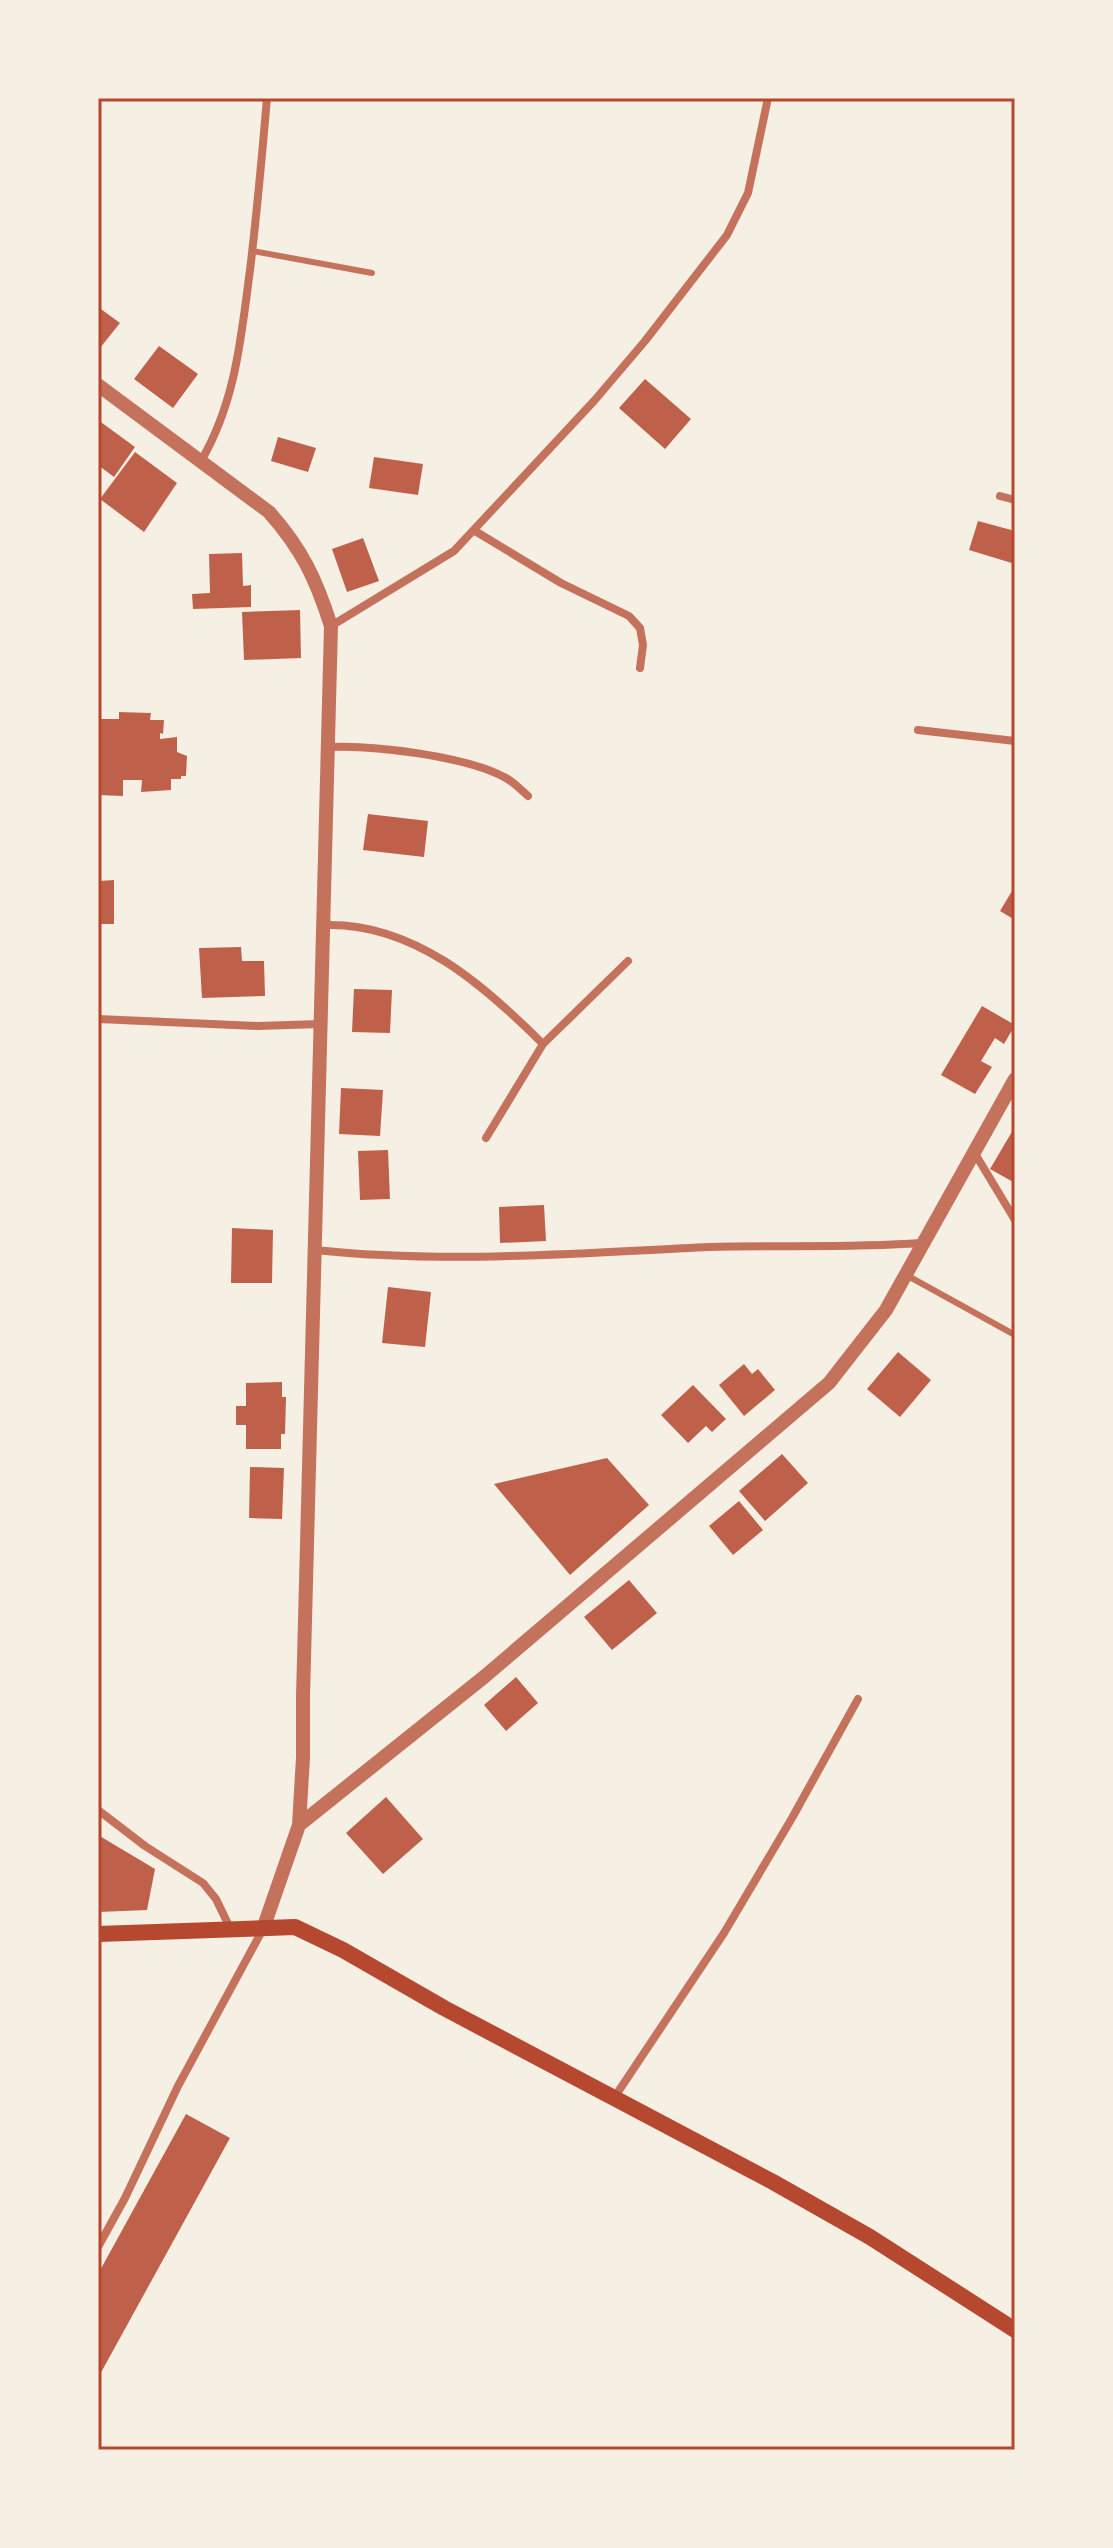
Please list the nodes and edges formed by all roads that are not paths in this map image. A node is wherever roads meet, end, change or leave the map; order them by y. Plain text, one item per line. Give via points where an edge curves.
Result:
1 (267, 98) edge
2 (768, 98) edge
3 (253, 251) junction
4 (372, 273) dead end
5 (98, 385) edge
6 (201, 461) junction
7 (1000, 496) dead end
8 (1015, 500) edge
9 (475, 531) junction
10 (331, 626) junction
11 (640, 668) dead end
12 (918, 730) dead end
13 (1015, 741) edge
14 (329, 747) junction
15 (528, 796) dead end
16 (324, 925) junction
17 (628, 961) dead end
18 (98, 1019) edge
19 (321, 1024) junction
20 (543, 1044) junction
21 (1015, 1079) edge
22 (486, 1138) dead end
23 (974, 1152) junction
24 (1015, 1220) edge
25 (921, 1243) junction
26 (315, 1250) junction
27 (905, 1274) junction
28 (1015, 1335) edge
29 (858, 1699) dead end
30 (98, 1810) edge
31 (299, 1825) junction
32 (263, 1929) junction
33 (231, 1930) junction
34 (98, 1934) edge
35 (614, 2099) junction
36 (98, 2247) edge
37 (1015, 2330) edge

1 - 3 street
2 - 9 street via 748,193 727,235 645,341
3 - 4 lane
3 - 6 street via 236,372 218,431
5 - 6 street
6 - 10 street via 269,512 291,537 317,584
7 - 8 street
9 - 10 street via 443,559
9 - 11 street via 629,616 640,628
10 - 14 street
12 - 13 street
14 - 15 street via 467,764 505,777
14 - 16 street
16 - 19 street
16 - 20 street via 373,928 408,941 471,976
17 - 20 street
18 - 19 street
19 - 26 street
20 - 22 street
21 - 23 street
23 - 24 street
23 - 25 street
25 - 26 street via 541,1255
25 - 27 street
26 - 31 street
27 - 28 lane
27 - 31 street via 871,1332 811,1401 484,1677
29 - 35 street via 724,1933
30 - 33 street via 203,1883
31 - 32 street
32 - 33 main road
32 - 35 main road via 295,1927 343,1950
32 - 36 street
33 - 34 main road
35 - 37 main road via 870,2237

